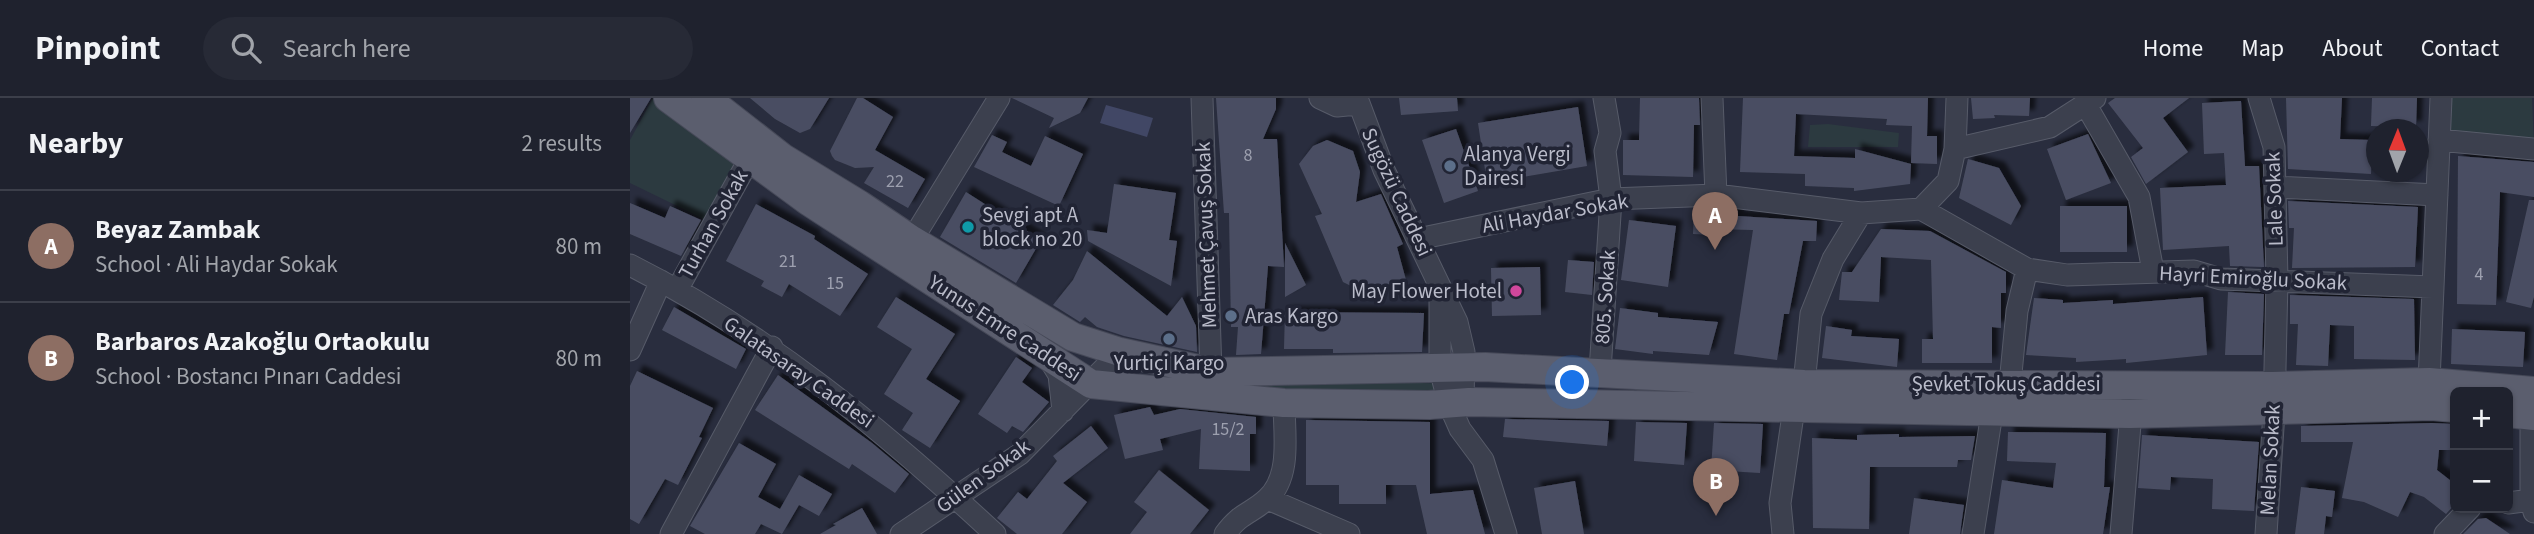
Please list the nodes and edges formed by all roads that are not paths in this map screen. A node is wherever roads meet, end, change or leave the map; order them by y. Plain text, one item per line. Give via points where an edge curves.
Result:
1 (668, 98) edge
2 (706, 98) edge
3 (999, 98) edge
4 (1202, 98) edge
5 (1320, 98) edge
6 (1604, 98) edge
7 (1712, 98) edge
8 (1957, 98) edge
9 (2259, 98) edge
10 (2441, 98) edge
11 (1357, 101) edge
12 (2090, 102) edge
13 (2439, 140) junction
14 (1955, 149) junction
15 (2534, 149) edge
16 (750, 158) junction
17 (2275, 187) junction
18 (1716, 195) junction
19 (2437, 195) junction
20 (1611, 199) junction
21 (1922, 209) junction
22 (1861, 213) junction
23 (1418, 239) junction
24 (912, 240) junction
25 (630, 265) edge
26 (2027, 269) junction
27 (2152, 271) junction
28 (2277, 280) junction
29 (669, 285) junction
30 (2433, 288) junction
31 (772, 348) junction
32 (630, 351) edge
33 (1120, 352) junction
34 (1048, 357) junction
35 (1461, 368) junction
36 (1600, 371) junction
37 (1211, 372) junction
38 (2429, 382) junction
39 (1091, 384) junction
40 (2010, 384) junction
41 (2135, 384) junction
42 (1799, 396) junction
43 (2274, 399) junction
44 (1464, 403) junction
45 (1284, 404) junction
46 (2450, 408) edge
47 (2527, 409) edge
48 (1063, 411) junction
49 (1992, 412) junction
50 (2130, 414) junction
51 (956, 498) junction
52 (1268, 499) junction
53 (2513, 504) edge
54 (2533, 506) edge
55 (2465, 513) edge
56 (671, 534) edge
57 (901, 534) edge
58 (995, 534) edge
59 (1225, 534) edge
60 (1349, 534) edge
61 (1506, 534) edge
62 (1783, 534) edge
63 (1973, 534) edge
64 (2121, 534) edge
65 (2266, 534) edge
66 (2445, 534) edge

1 - 16 main road, Yunus Emre Caddesi
2 - 24 main road, Yunus Emre Caddesi via 783,158
3 - 24 street
4 - 37 street, Mehmet Çavuş Sokak
5 - 11 street via 1337,106
6 - 20 street, 805. Sokak via 1610,133 1605,150
7 - 18 street
8 - 14 street
9 - 17 street, Lale Sokak via 2274,147
10 - 13 street
11 - 23 street, Sugözü Caddesi
12 - 14 street via 2050,127
12 - 27 street via 2139,197
13 - 15 street
13 - 19 street
14 - 21 street via 1948,181
16 - 29 street, Turhan Sokak
16 - 34 main road, Yunus Emre Caddesi via 808,201
17 - 19 street
17 - 28 street, Lale Sokak
18 - 20 street, Ali Haydar Sokak
18 - 22 street, Ali Haydar Sokak
19 - 30 street
20 - 23 street, Ali Haydar Sokak
20 - 36 street, 805. Sokak
21 - 22 street, Ali Haydar Sokak
21 - 26 street, Hayri Emiroğlu Sokak
22 - 42 street via 1833,259 1811,314
23 - 35 street, Sugözü Caddesi via 1457,322
24 - 33 main road, Yunus Emre Caddesi via 1073,337
25 - 29 street, Galatasaray Caddesi
26 - 27 street, Hayri Emiroğlu Sokak via 2067,275
26 - 40 street via 2017,311
27 - 28 street, Hayri Emiroğlu Sokak
28 - 30 street, Hayri Emiroğlu Sokak
28 - 43 street, Lale Sokak
29 - 31 street, Galatasaray Caddesi
29 - 32 street, Turhan Sokak
30 - 38 street
31 - 51 street, Galatasaray Caddesi via 885,434
31 - 56 street
33 - 37 main road, Yunus Emre Caddesi
33 - 39 street, Gülen Sokak
34 - 39 main road, Yunus Emre Caddesi
34 - 48 street via 1059,376
35 - 36 main road, Şevket Tokuş Caddesi
35 - 37 main road, Yunus Emre Caddesi
35 - 44 street, Sugözü Caddesi
36 - 42 main road, Şevket Tokuş Caddesi
38 - 43 main road, Şevket Tokuş Caddesi
38 - 47 main road, Şevket Tokuş Caddesi
39 - 45 main road, Yunus Emre Caddesi
39 - 48 street, Gülen Sokak
40 - 41 main road, Şevket Tokuş Caddesi
40 - 42 main road, Şevket Tokuş Caddesi
41 - 43 main road, Şevket Tokuş Caddesi
41 - 50 street
42 - 44 main road, Şevket Tokuş Caddesi
42 - 49 main road, Şevket Tokuş Caddesi
42 - 62 street via 1780,503
43 - 46 main road, Şevket Tokuş Caddesi
43 - 50 main road, Şevket Tokuş Caddesi
43 - 65 street, Melan Sokak
44 - 45 main road, Yunus Emre Caddesi
44 - 61 street, Sugözü Caddesi via 1460,429 1483,460
45 - 52 street via 1283,472
47 - 54 street
48 - 51 street, Gülen Sokak via 1020,454
49 - 50 main road, Şevket Tokuş Caddesi
49 - 63 street
50 - 64 street
51 - 57 street, Gülen Sokak
51 - 58 street, Galatasaray Caddesi
52 - 59 street via 1238,517
52 - 60 street
53 - 54 street
55 - 66 street

